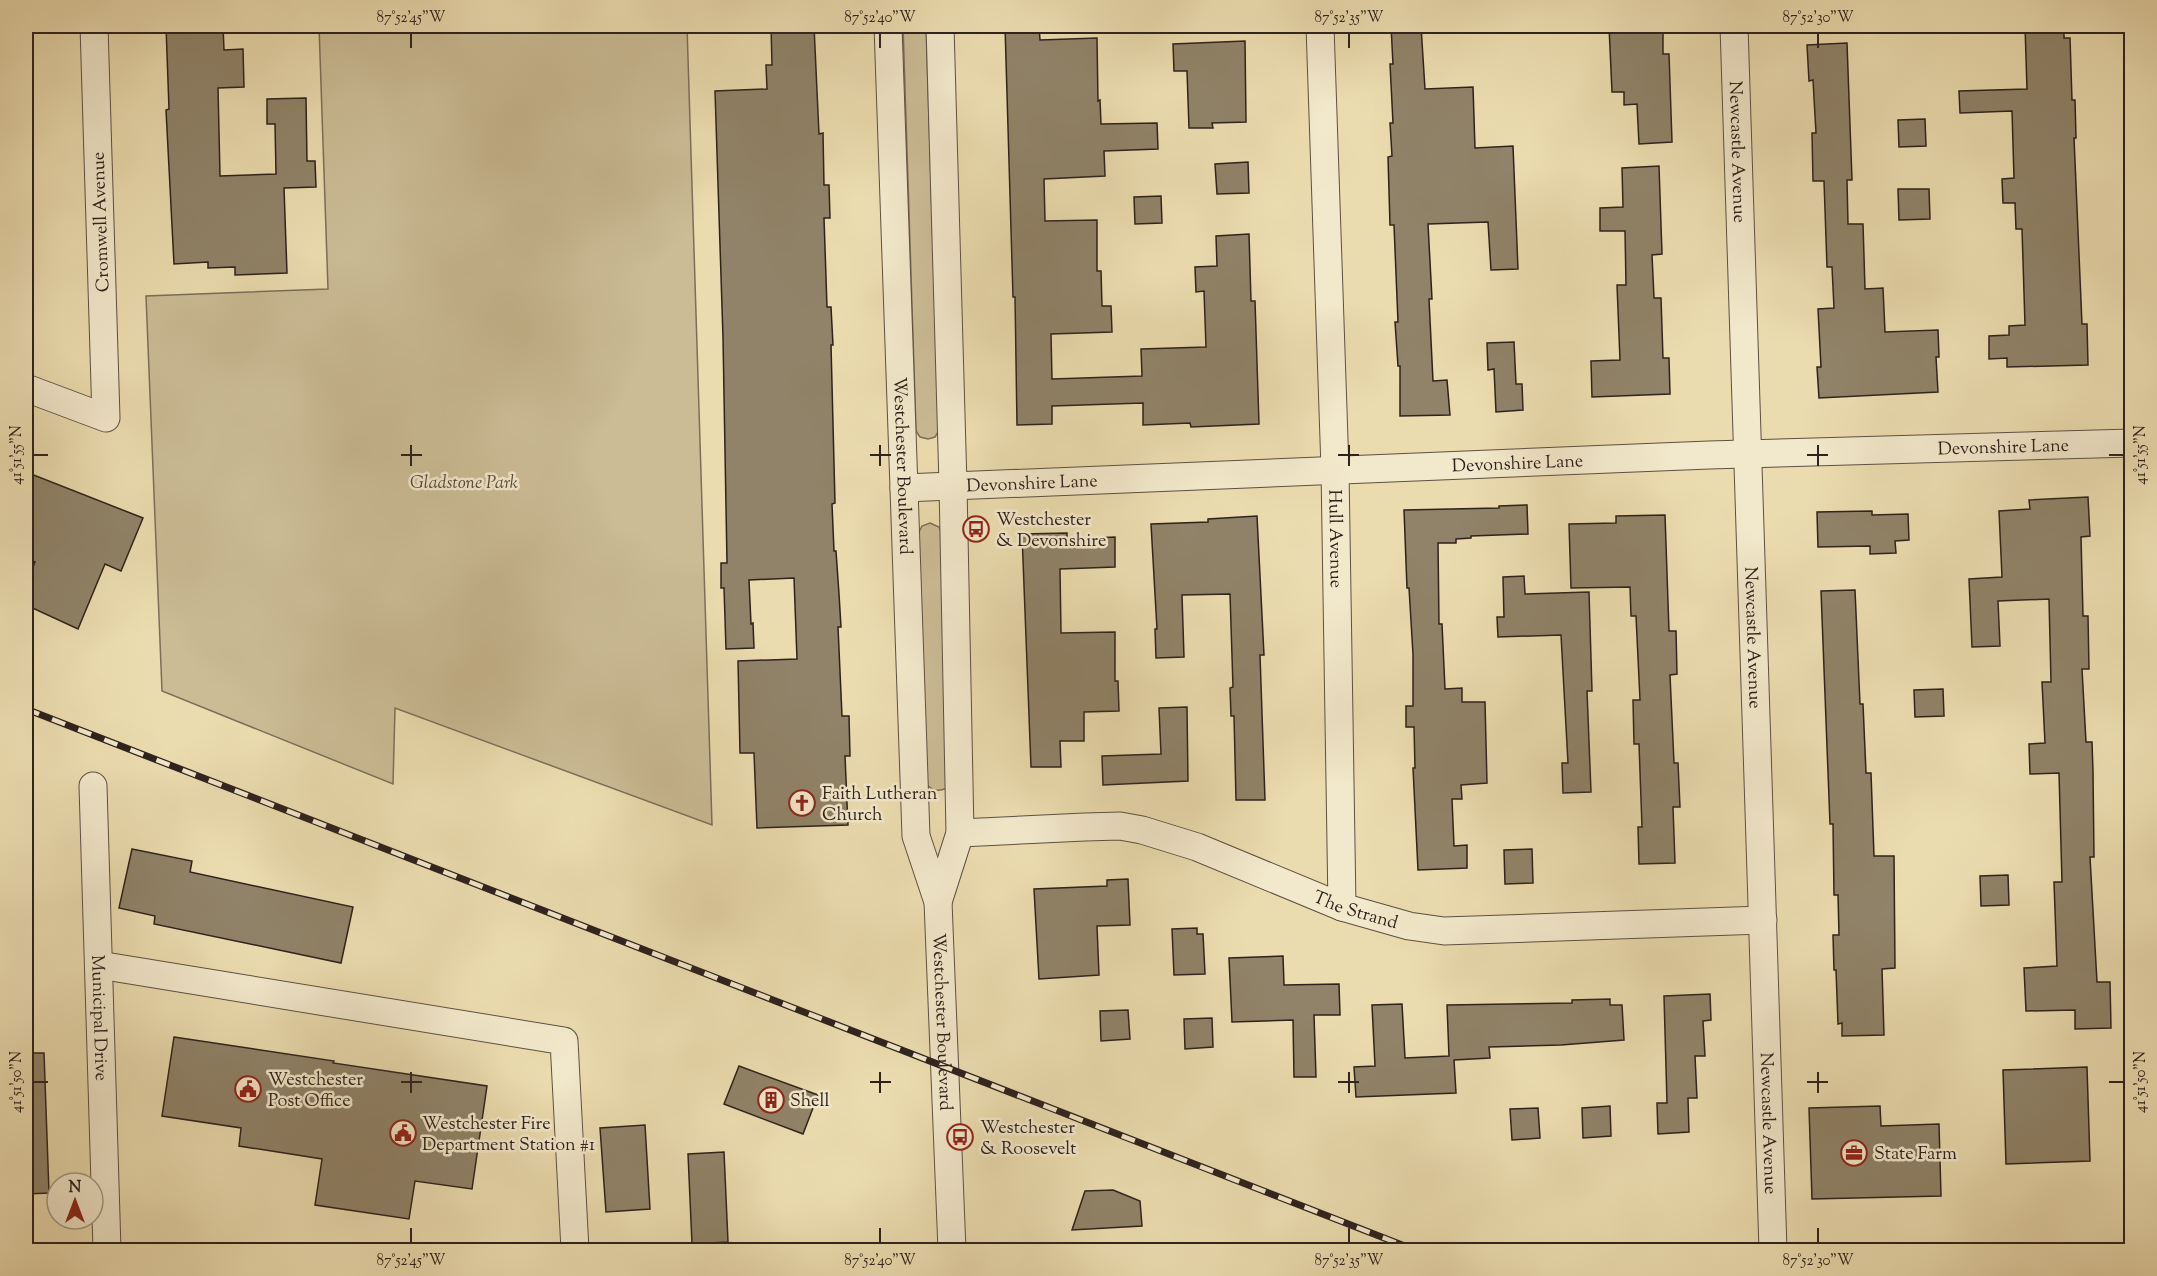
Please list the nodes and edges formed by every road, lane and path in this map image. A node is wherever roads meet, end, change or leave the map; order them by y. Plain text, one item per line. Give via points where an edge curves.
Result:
1 (94, 26) edge
2 (888, 26) edge
3 (940, 26) edge
4 (1320, 26) edge
5 (1734, 26) edge
6 (26, 388) edge
7 (2132, 443) edge
8 (1748, 453) junction
9 (1335, 470) junction
10 (953, 485) junction
11 (904, 488) junction
12 (93, 786) dead end
13 (960, 833) junction
14 (938, 902) junction
15 (1342, 907) junction
16 (1763, 920) junction
17 (99, 965) junction
18 (106, 1251) edge
19 (575, 1251) edge
20 (952, 1251) edge
21 (1773, 1251) edge

1 - 6 street, Cromwell Avenue via 106,418
2 - 11 street, Westchester Boulevard
3 - 10 street, Westchester Boulevard
4 - 9 street, Hull Avenue
5 - 8 street, Newcastle Avenue
7 - 8 street, Devonshire Lane
8 - 9 street, Devonshire Lane
8 - 16 street, Newcastle Avenue
9 - 10 street, Devonshire Lane
9 - 15 street, Hull Avenue
10 - 11 street, Devonshire Lane
10 - 13 street, Westchester Boulevard
11 - 14 street, Westchester Boulevard via 916,836
12 - 17 street, Municipal Drive
13 - 14 street, Westchester Boulevard
13 - 15 street, The Strand via 1120,826 1142,830 1197,847
14 - 20 street, Westchester Boulevard
15 - 16 street, The Strand via 1409,926 1444,931
16 - 21 street, Newcastle Avenue
17 - 18 street, Municipal Drive
17 - 19 street via 564,1041

